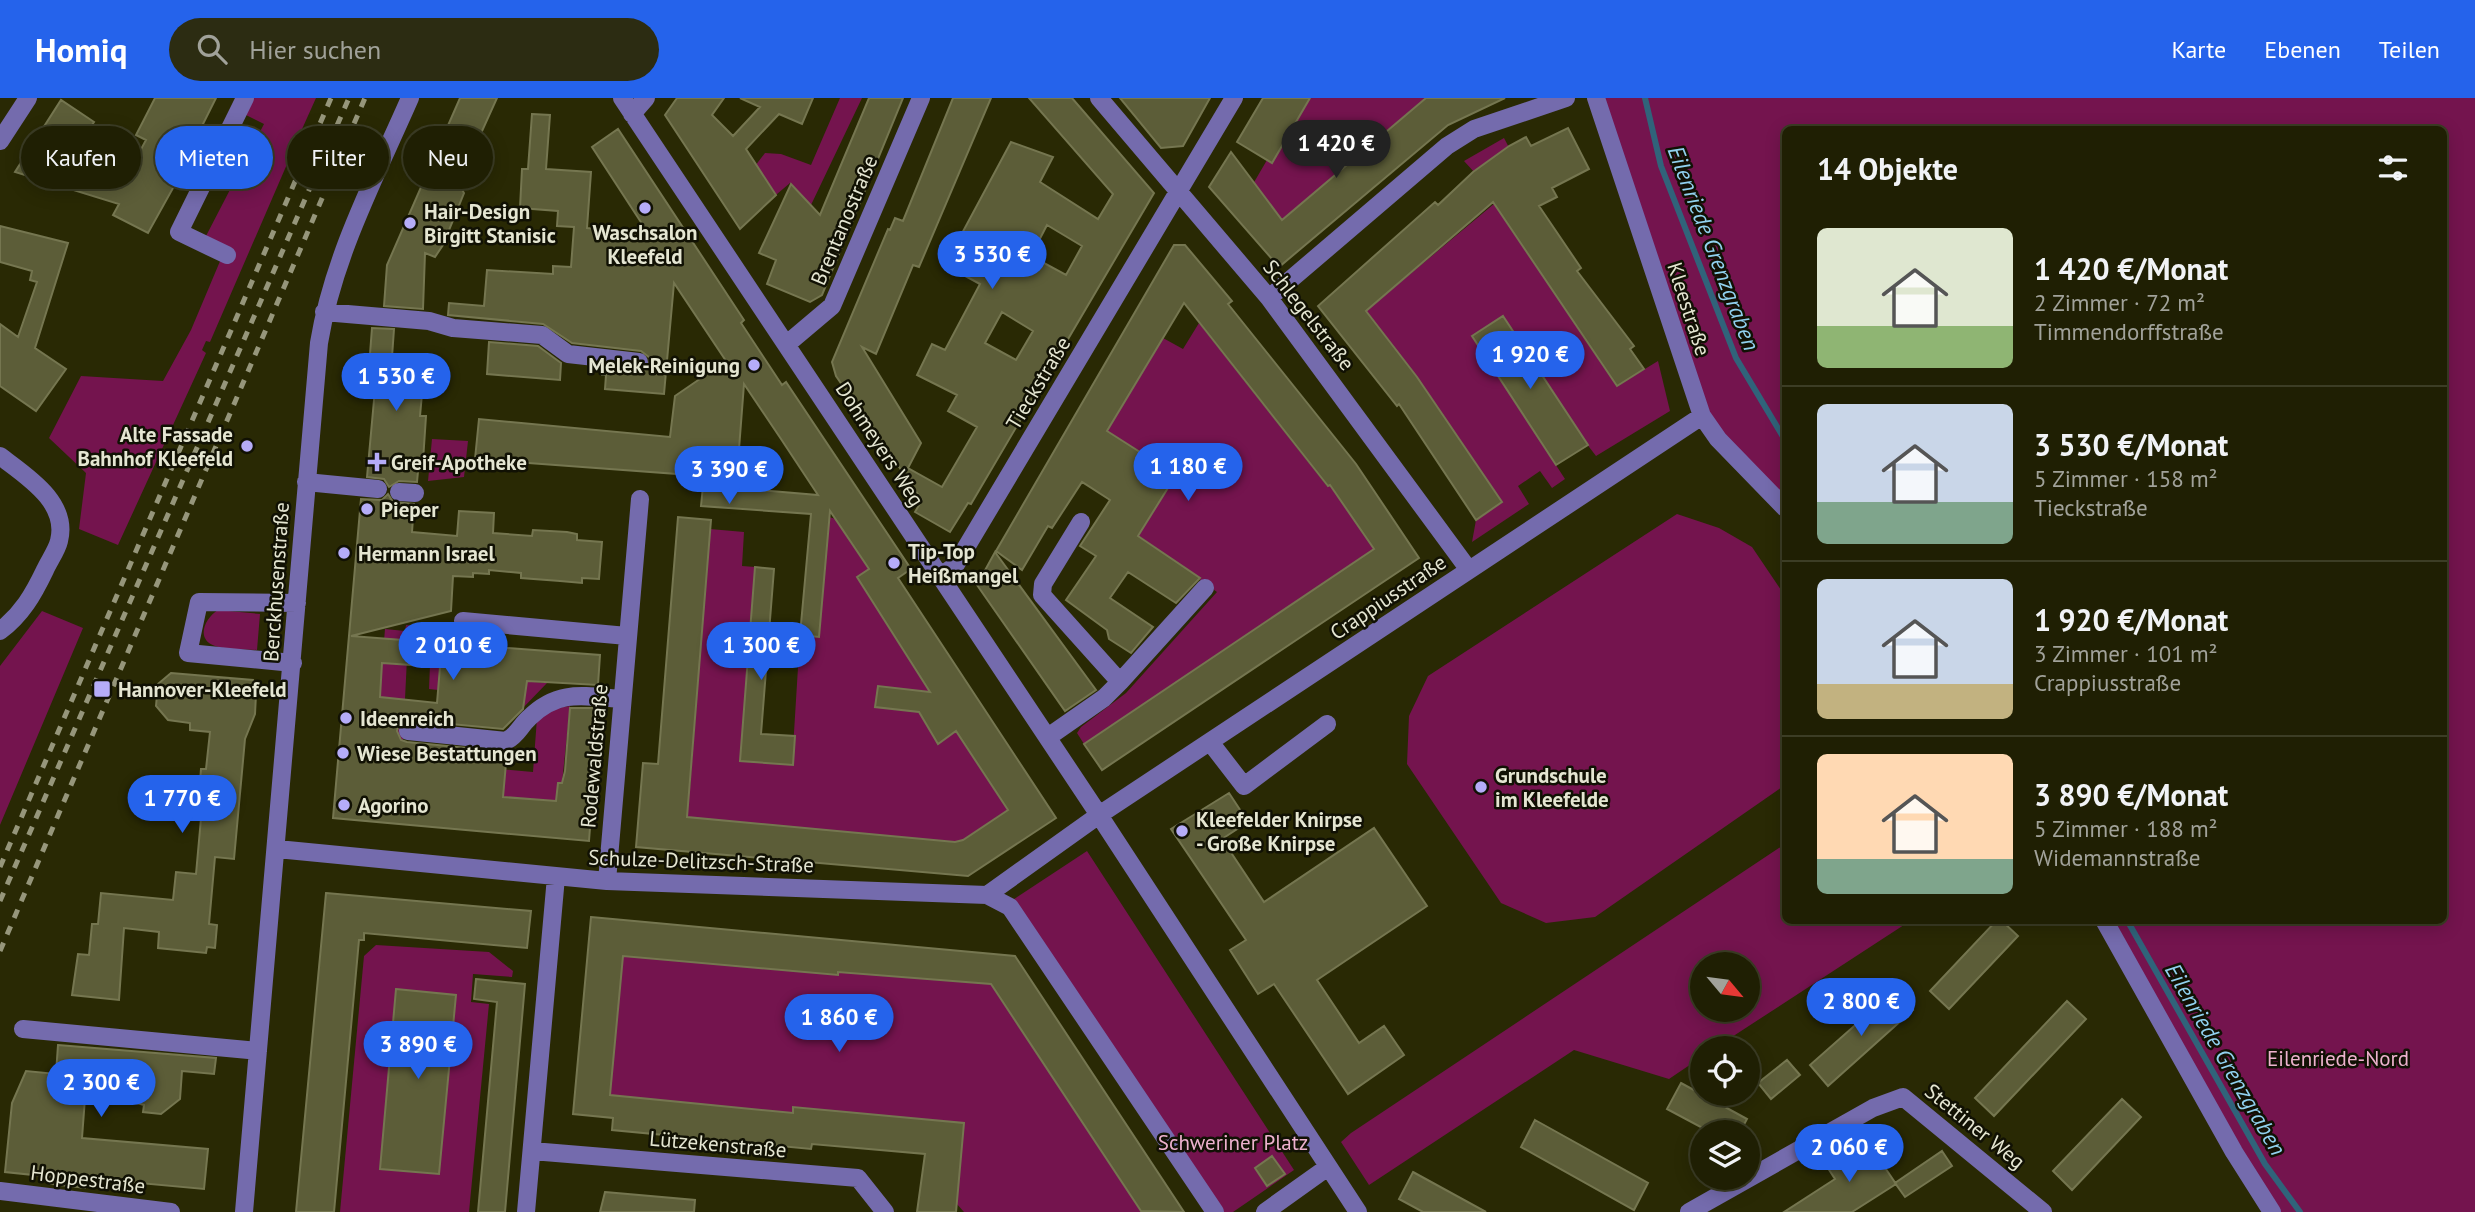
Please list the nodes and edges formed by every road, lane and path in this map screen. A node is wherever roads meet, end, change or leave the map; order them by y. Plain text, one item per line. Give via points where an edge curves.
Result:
1 (28, 98) edge
2 (245, 98) edge
3 (410, 98) edge
4 (622, 98) edge
5 (646, 98) edge
6 (921, 98) edge
7 (1099, 98) edge
8 (1234, 98) edge
9 (1566, 98) edge
10 (1596, 98) edge
11 (632, 114) junction
12 (0, 141) edge
13 (1179, 193) junction
14 (227, 255) dead end
15 (1269, 298) junction
16 (324, 312) junction
17 (787, 344) junction
18 (639, 362) dead end
19 (1702, 416) junction
20 (0, 456) edge
21 (306, 482) junction
22 (378, 489) dead end
23 (640, 499) dead end
24 (1782, 505) edge
25 (1081, 522) dead end
26 (1469, 570) junction
27 (939, 577) junction
28 (1205, 588) dead end
29 (297, 603) junction
30 (463, 621) dead end
31 (0, 631) edge
32 (627, 636) junction
33 (293, 663) junction
34 (1120, 682) junction
35 (621, 699) junction
36 (1327, 724) dead end
37 (408, 731) dead end
38 (1048, 737) junction
39 (1210, 742) junction
40 (1099, 815) junction
41 (277, 849) junction
42 (556, 877) junction
43 (607, 881) junction
44 (987, 895) junction
45 (2106, 924) edge
46 (23, 1029) dead end
47 (258, 1051) junction
48 (532, 1151) junction
49 (1328, 1167) junction
50 (0, 1191) edge
51 (172, 1212) edge
52 (244, 1212) edge
53 (526, 1212) edge
54 (885, 1212) edge
55 (1215, 1212) edge
56 (1265, 1212) edge
57 (1358, 1212) edge
58 (1689, 1212) edge
59 (2043, 1212) edge
60 (2272, 1212) edge

1 - 12 street
2 - 14 street via 179,232
3 - 16 street, Berckhusenstraße via 342,255
4 - 11 street, Dohmeyers Weg
5 - 11 street
6 - 17 street, Brentanostraße via 832,306
7 - 13 street, Schlegelstraße
8 - 13 street, Tieckstraße
9 - 15 street via 1474,129 1447,146
10 - 19 street, Kleestraße
11 - 17 street, Dohmeyers Weg
13 - 15 street, Schlegelstraße
13 - 27 street, Tieckstraße via 954,566
15 - 26 street, Schlegelstraße
16 - 18 street via 542,335 568,354
16 - 21 street, Berckhusenstraße
17 - 27 street, Dohmeyers Weg
19 - 24 street, Kleestraße
19 - 26 street, Crappiusstraße
20 - 31 street via 34,483 53,504 60,522 59,541 30,601
21 - 22 street
21 - 29 street, Berckhusenstraße
23 - 32 street, Rodewaldstraße
25 - 34 street via 1043,584 1042,595
26 - 39 street, Crappiusstraße
27 - 38 street, Dohmeyers Weg
28 - 34 street
29 - 33 street, Berckhusenstraße
29 - 33 street via 199,602 188,653
30 - 32 street
32 - 35 street, Rodewaldstraße
33 - 41 street, Berckhusenstraße
34 - 38 street
35 - 37 street via 566,695 542,707 506,741
35 - 43 street, Rodewaldstraße
36 - 39 street via 1244,786
38 - 40 street, Dohmeyers Weg
39 - 40 street, Crappiusstraße
40 - 44 street
40 - 49 street
41 - 42 street, Schulze-Delitzsch-Straße
41 - 47 street, Berckhusenstraße
42 - 43 street, Schulze-Delitzsch-Straße
42 - 48 street
43 - 44 street, Schulze-Delitzsch-Straße
44 - 55 street via 1010,907
45 - 60 street
46 - 47 street
47 - 52 street, Berckhusenstraße
48 - 53 street
48 - 54 street, Lützekenstraße via 858,1178
49 - 56 street
49 - 57 street
50 - 51 street, Hoppestraße
58 - 59 street, Stettiner Weg via 1873,1108 1903,1097

